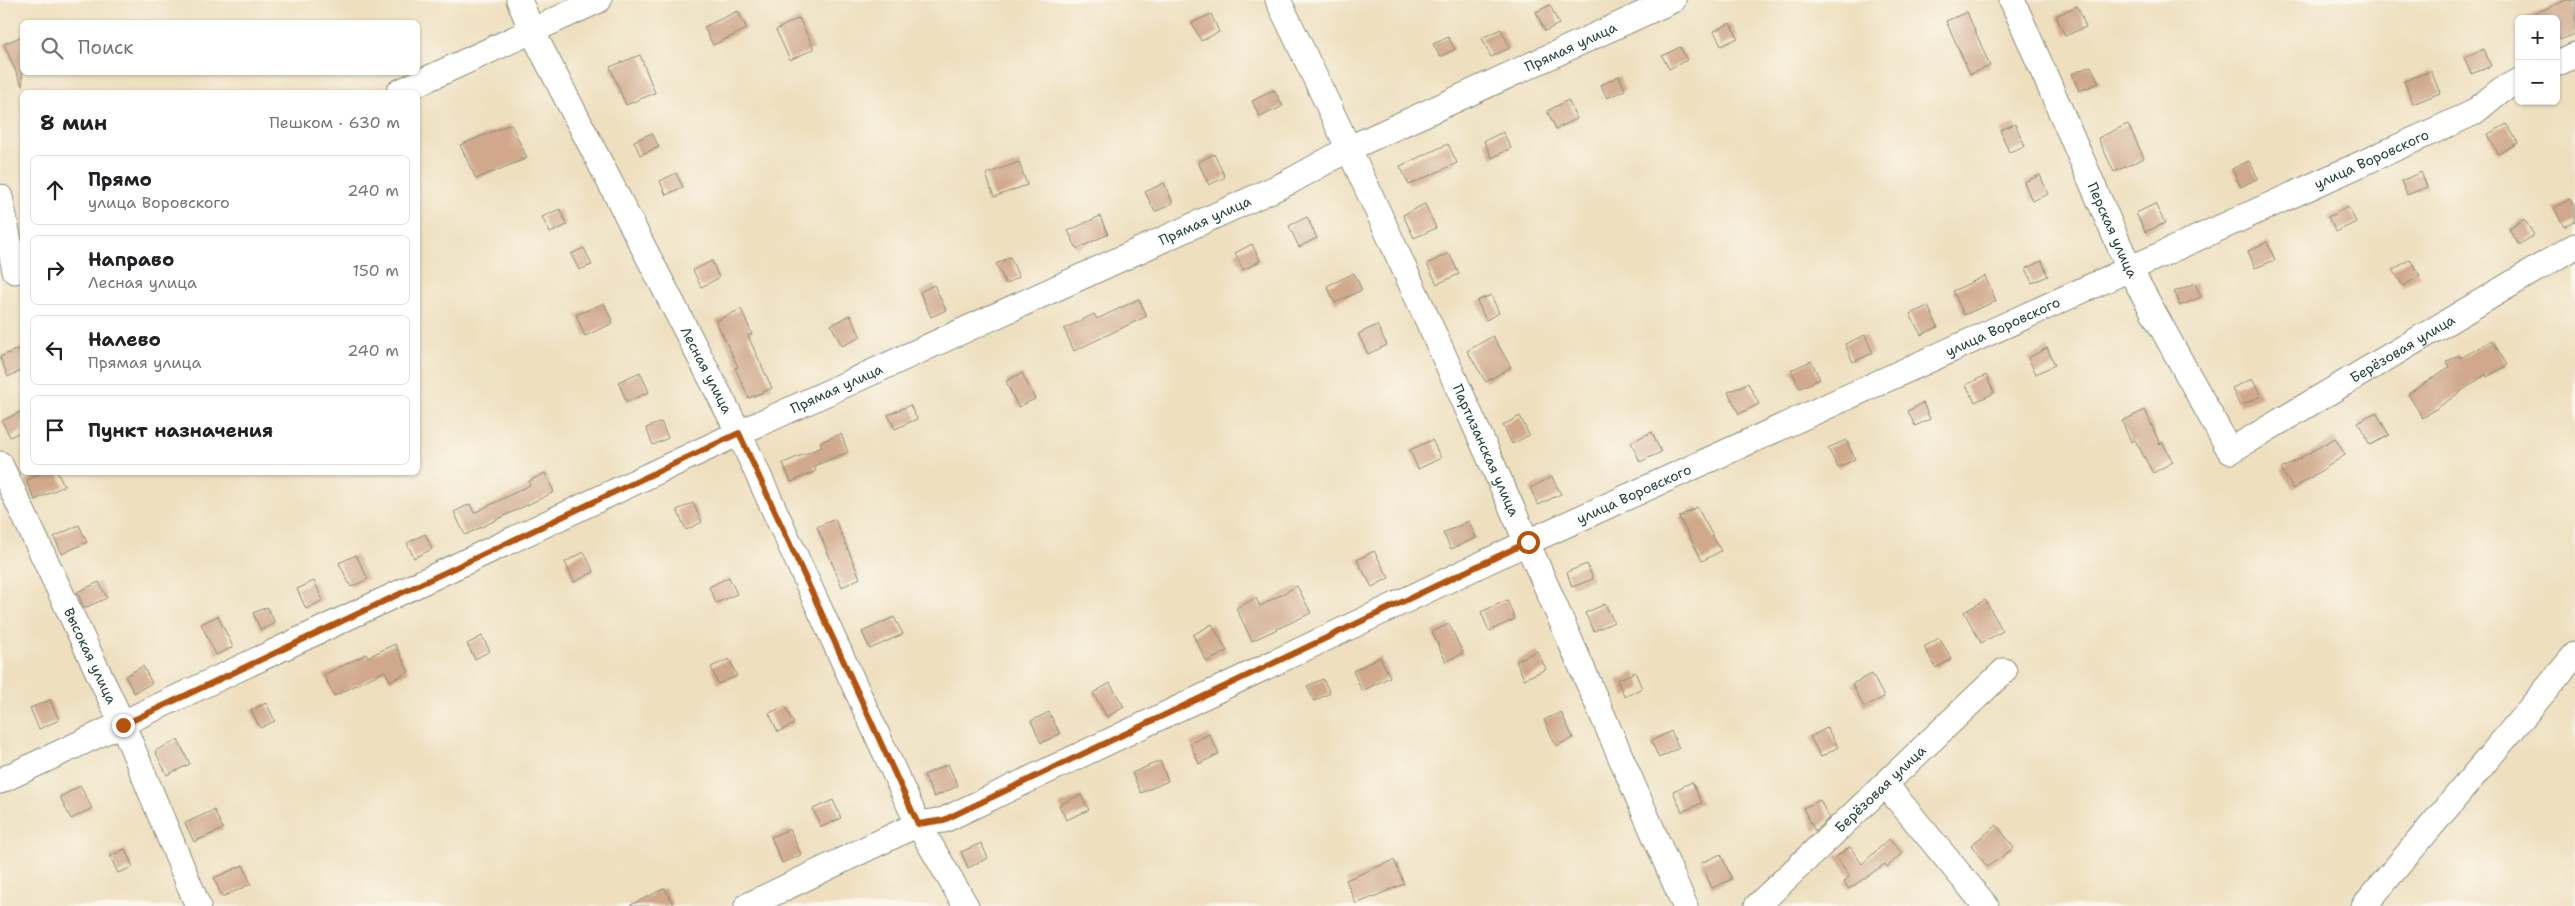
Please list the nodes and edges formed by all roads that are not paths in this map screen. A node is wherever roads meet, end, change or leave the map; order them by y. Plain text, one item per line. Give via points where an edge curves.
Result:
1 (519, 0) edge
2 (599, 0) edge
3 (1278, 0) edge
4 (1673, 0) edge
5 (2012, 0) edge
6 (532, 31) junction
7 (2575, 55) edge
8 (2560, 62) edge
9 (2515, 83) edge
10 (403, 90) edge
11 (1350, 148) junction
12 (0, 198) edge
13 (2575, 246) edge
14 (2129, 268) junction
15 (13, 272) edge
16 (739, 433) junction
17 (2230, 451) joint
18 (0, 464) edge
19 (1528, 542) junction
20 (2575, 655) edge
21 (2004, 671) dead end
22 (123, 725) junction
23 (0, 781) edge
24 (1886, 784) junction
25 (918, 824) junction
26 (198, 906) edge
27 (747, 906) edge
28 (966, 906) edge
29 (1685, 906) edge
30 (1757, 906) edge
31 (1986, 906) edge
32 (2364, 906) edge

1 - 6 street, Лесная улица
2 - 6 street
3 - 11 street, Партизанская улица
4 - 11 street, Прямая улица
5 - 14 street, Перская улица
6 - 10 street
6 - 16 street, Лесная улица
7 - 8 street
9 - 14 street, улица Воровского via 2473,113
11 - 16 street, Прямая улица via 1289,182
11 - 19 street, Партизанская улица
12 - 15 street
13 - 17 street, Берёзовая улица
14 - 17 street, Перская улица
14 - 19 street, улица Воровского
16 - 22 street, Прямая улица
16 - 25 street, Лесная улица
18 - 22 street, Высокая улица
19 - 25 street, улица Воровского via 944,820
19 - 29 street, Партизанская улица
20 - 32 street
21 - 24 street, Берёзовая улица
22 - 23 street, Прямая улица
22 - 26 street, Высокая улица
24 - 30 street, Берёзовая улица
24 - 31 street
25 - 27 street, улица Воровского
25 - 28 street, Лесная улица

